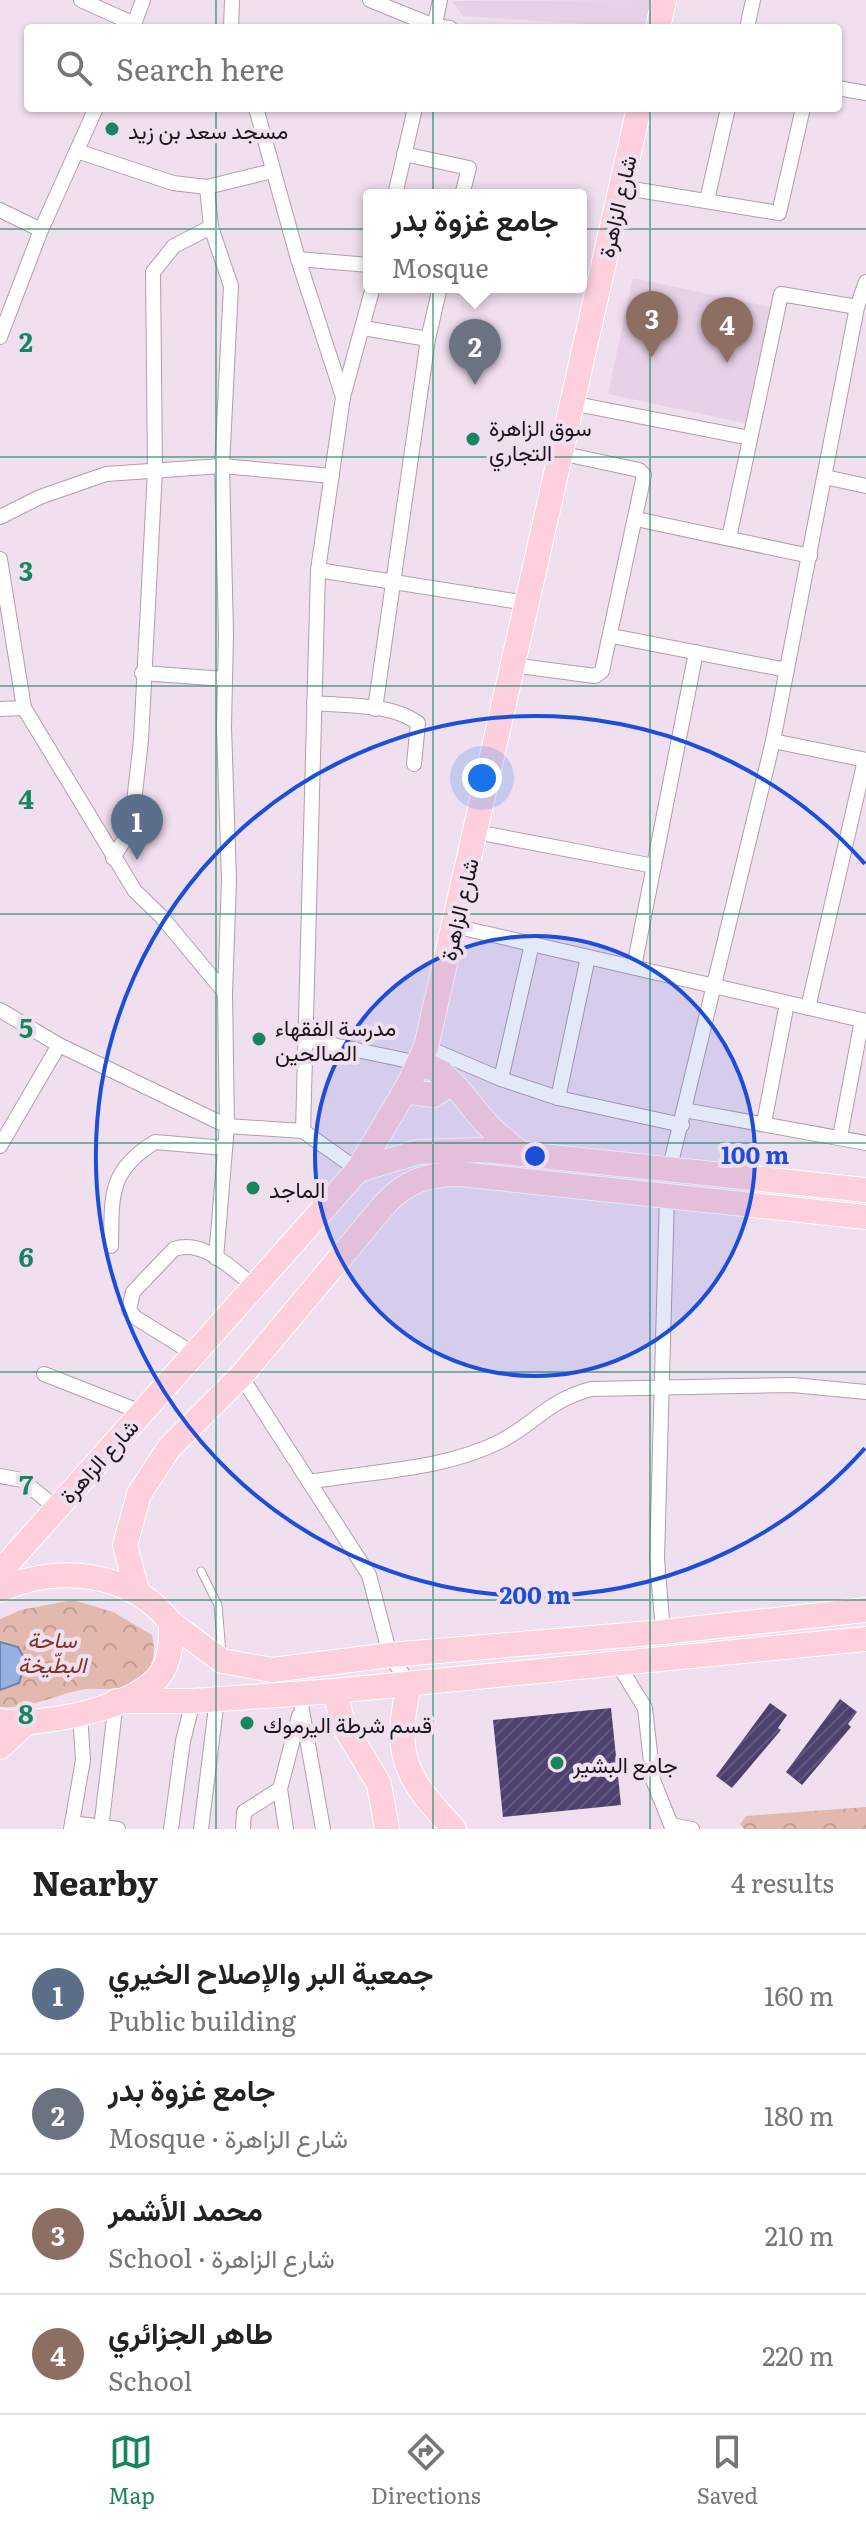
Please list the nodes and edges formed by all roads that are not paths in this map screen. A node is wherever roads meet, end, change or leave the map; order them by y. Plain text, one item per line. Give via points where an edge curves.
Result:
1 (81, 0) edge
2 (143, 0) edge
3 (232, 0) edge
4 (370, 0) edge
5 (440, 0) edge
6 (664, 0) edge
7 (753, 0) edge
8 (129, 24) edge
9 (134, 24) edge
10 (231, 24) edge
11 (431, 24) edge
12 (439, 24) edge
13 (659, 24) edge
14 (748, 24) edge
15 (842, 89) edge
16 (866, 93) edge
17 (94, 112) edge
18 (257, 112) edge
19 (414, 112) edge
20 (638, 112) edge
21 (727, 112) edge
22 (802, 112) edge
23 (77, 151) junction
24 (404, 154) junction
25 (272, 171) junction
26 (207, 187) junction
27 (620, 187) junction
28 (396, 189) edge
29 (464, 189) edge
30 (707, 200) junction
31 (0, 210) edge
32 (211, 227) junction
33 (41, 230) junction
34 (298, 259) junction
35 (363, 264) edge
36 (866, 282) edge
37 (372, 293) edge
38 (439, 293) edge
39 (857, 307) junction
40 (363, 328) junction
41 (0, 337) edge
42 (428, 339) junction
43 (343, 397) junction
44 (571, 403) junction
45 (750, 438) junction
46 (560, 453) junction
47 (222, 466) junction
48 (155, 470) junction
49 (332, 476) junction
50 (825, 477) junction
51 (866, 486) edge
52 (0, 517) edge
53 (636, 519) junction
54 (729, 538) junction
55 (810, 556) junction
56 (0, 559) edge
57 (318, 570) junction
58 (394, 582) junction
59 (526, 603) junction
60 (612, 636) junction
61 (696, 652) junction
62 (512, 665) junction
63 (787, 670) junction
64 (142, 673) junction
65 (225, 679) junction
66 (314, 703) junction
67 (24, 708) junction
68 (0, 709) edge
69 (375, 709) junction
70 (773, 741) junction
71 (866, 760) edge
72 (414, 764) dead end
73 (476, 832) junction
74 (113, 858) junction
75 (654, 866) junction
76 (454, 926) junction
77 (532, 944) junction
78 (588, 957) junction
79 (634, 967) junction
80 (711, 985) junction
81 (225, 993) junction
82 (787, 1003) junction
83 (808, 1008) junction
84 (0, 1010) edge
85 (864, 1021) edge
86 (304, 1039) junction
87 (59, 1045) junction
88 (429, 1060) junction
89 (501, 1079) junction
90 (408, 1086) junction
91 (558, 1098) junction
92 (683, 1117) junction
93 (764, 1123) junction
94 (227, 1126) junction
95 (303, 1131) junction
96 (840, 1137) junction
97 (866, 1143) edge
98 (0, 1146) edge
99 (225, 1148) junction
100 (522, 1154) junction
101 (358, 1170) junction
102 (669, 1171) junction
103 (866, 1190) edge
104 (667, 1196) junction
105 (866, 1217) edge
106 (111, 1246) dead end
107 (216, 1258) junction
108 (255, 1287) junction
109 (194, 1354) junction
110 (44, 1374) dead end
111 (241, 1376) junction
112 (660, 1390) junction
113 (866, 1392) edge
114 (141, 1412) junction
115 (0, 1476) edge
116 (309, 1482) junction
117 (55, 1507) junction
118 (201, 1571) dead end
119 (0, 1572) edge
120 (0, 1590) edge
121 (137, 1591) junction
122 (866, 1610) edge
123 (171, 1623) junction
124 (663, 1632) junction
125 (866, 1639) edge
126 (390, 1655) junction
127 (222, 1661) junction
128 (618, 1664) junction
129 (409, 1684) junction
130 (334, 1691) junction
131 (205, 1700) junction
132 (116, 1701) junction
133 (300, 1703) junction
134 (80, 1714) junction
135 (0, 1721) edge
136 (27, 1722) junction
137 (0, 1747) edge
138 (413, 1782) junction
139 (280, 1789) junction
140 (382, 1795) junction
141 (72, 1826) edge
142 (102, 1828) edge
143 (118, 1829) edge
144 (171, 1829) edge
145 (201, 1829) edge
146 (243, 1829) edge
147 (286, 1829) edge
148 (323, 1829) edge
149 (387, 1829) edge
150 (454, 1829) edge
151 (692, 1829) edge

1 - 8 street
2 - 9 street
3 - 10 street
4 - 11 street
5 - 12 street
6 - 13 main road
7 - 14 street
15 - 16 street
17 - 23 street
18 - 25 street
19 - 24 street
20 - 27 main road, شارع الزاهرة
21 - 30 street
22 - 30 street via 779,213
23 - 26 street via 173,183
23 - 33 street
24 - 28 street
24 - 29 street via 469,168
25 - 26 street
25 - 34 street
26 - 32 street
27 - 30 street
27 - 44 main road, شارع الزاهرة
31 - 33 street
32 - 47 street via 231,286
32 - 48 street via 174,246 153,272
33 - 41 street
34 - 35 street
34 - 43 street
36 - 39 street
37 - 40 street
38 - 42 street
39 - 45 street via 781,294
39 - 50 street
40 - 42 street
40 - 43 street
42 - 58 street
43 - 49 street
44 - 45 street
44 - 46 main road, شارع الزاهرة
45 - 54 street
46 - 53 street via 639,470 644,475
46 - 59 main road, شارع الزاهرة
47 - 48 street
47 - 49 street
47 - 65 street
48 - 52 street via 106,474
48 - 64 street
49 - 57 street
50 - 51 street
50 - 55 street
53 - 54 street
53 - 60 street
54 - 55 street
55 - 63 street
56 - 67 street
57 - 58 street
57 - 66 street
58 - 59 street
58 - 69 street
59 - 62 main road, شارع الزاهرة
60 - 61 street
60 - 62 street via 602,671 595,676
61 - 63 street
61 - 75 street
62 - 73 main road, شارع الزاهرة
63 - 70 street
64 - 65 street
64 - 74 street via 131,829
65 - 81 street
66 - 69 street
66 - 86 street
67 - 68 street
67 - 74 street
69 - 72 street via 418,723
70 - 71 street
70 - 80 street
71 - 83 street
73 - 75 street
73 - 76 main road, شارع الزاهرة
74 - 81 street via 135,891
75 - 79 street
76 - 77 street
76 - 88 main road, شارع الزاهرة
77 - 78 street
77 - 89 street
78 - 79 street
78 - 91 street
79 - 80 street
80 - 82 street
80 - 92 street
81 - 94 street
82 - 83 street
82 - 93 street
83 - 85 street
84 - 87 street
85 - 96 street
86 - 88 street
86 - 95 street
87 - 94 street
87 - 98 street
88 - 89 street
88 - 90 main road, شارع الزاهرة
88 - 90 main road via 444,1088 434,1095
88 - 100 main road
89 - 91 street
90 - 101 main road, شارع الزاهرة
91 - 92 street
92 - 93 street
92 - 102 street
93 - 96 street
94 - 95 street
94 - 99 street
95 - 101 street
96 - 97 street
99 - 106 street via 155,1142 145,1148 113,1185
99 - 107 street
100 - 101 main road via 418,1152
100 - 102 main road
101 - 108 main road, شارع الزاهرة
102 - 103 main road
104 - 105 main road
104 - 111 main road, شارع الزاهرة via 460,1174 407,1183
104 - 112 street
107 - 108 street
107 - 109 street via 196,1246 174,1249 133,1292 130,1302 136,1318
108 - 109 main road, شارع الزاهرة
109 - 114 main road, شارع الزاهرة
110 - 114 street
111 - 116 street
111 - 121 main road, شارع الزاهرة via 169,1448 139,1494 125,1545
112 - 113 street via 793,1385
112 - 116 street via 591,1389 563,1397 502,1441 462,1456
112 - 124 street via 657,1559
114 - 117 main road, شارع الزاهرة
115 - 117 street via 22,1480
116 - 126 street via 369,1575
117 - 119 main road, شارع الزاهرة
118 - 127 lane via 218,1605
120 - 121 main road via 39,1577 67,1575
121 - 123 main road
122 - 124 main road
123 - 127 main road
123 - 132 main road via 162,1673
124 - 126 main road
125 - 128 main road
126 - 127 main road via 272,1670
126 - 129 street
128 - 129 main road
128 - 151 street via 645,1708 653,1780 671,1825
129 - 130 main road
129 - 138 main road via 402,1732
130 - 133 main road
130 - 140 main road via 344,1726
131 - 132 main road
131 - 133 main road
131 - 144 street via 183,1741
131 - 145 street
132 - 134 main road
132 - 142 street
133 - 139 street
133 - 148 street
134 - 136 main road
134 - 141 street via 83,1760
135 - 136 main road
136 - 137 main road
138 - 140 main road
138 - 150 main road
139 - 146 street via 244,1812
139 - 147 street
140 - 149 main road
141 - 142 street
142 - 143 street

